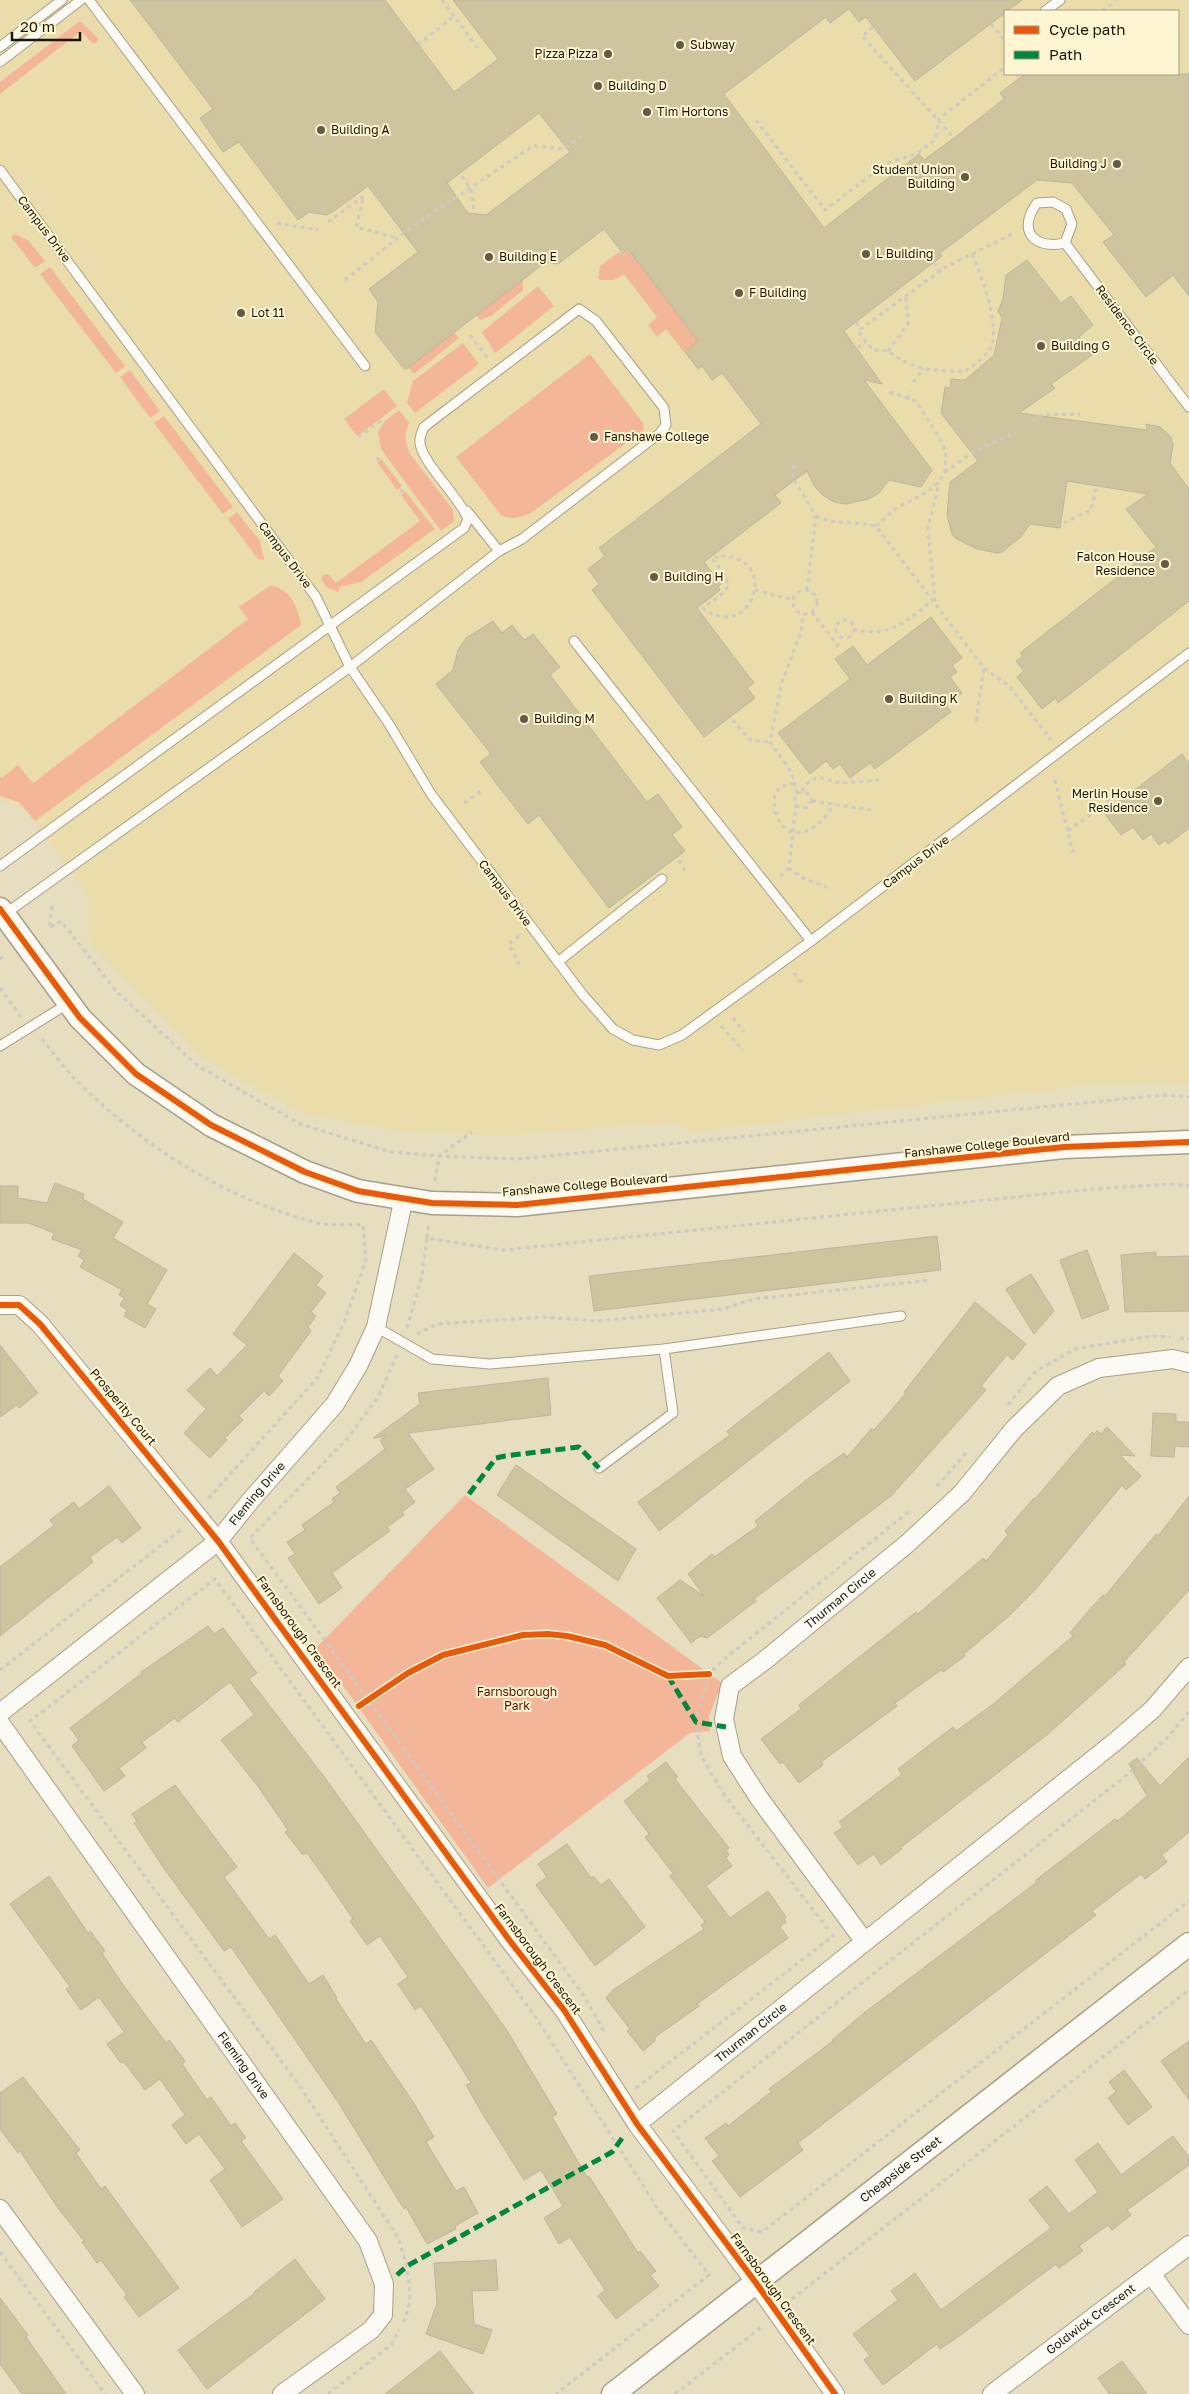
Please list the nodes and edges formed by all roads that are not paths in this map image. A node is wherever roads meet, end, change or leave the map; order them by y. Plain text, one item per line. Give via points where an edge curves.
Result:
1 (62, 0) edge
2 (82, 0) edge
3 (89, 0) edge
4 (1060, 0) edge
5 (1046, 10) edge
6 (0, 47) edge
7 (0, 62) edge
8 (0, 170) edge
9 (1065, 243) junction
10 (366, 366) dead end
11 (1189, 408) edge
12 (462, 505) junction
13 (499, 551) junction
14 (330, 625) junction
15 (574, 641) dead end
16 (1189, 654) edge
17 (350, 668) junction
18 (0, 866) edge
19 (662, 879) dead end
20 (2, 912) edge
21 (811, 942) junction
22 (559, 960) junction
23 (69, 1003) junction
24 (0, 1046) edge
25 (1189, 1142) edge
26 (404, 1197) junction
27 (0, 1304) edge
28 (901, 1316) dead end
29 (376, 1327) junction
30 (664, 1349) junction
31 (1189, 1363) edge
32 (600, 1468) dead end
33 (218, 1541) junction
34 (1189, 1667) edge
35 (0, 1713) edge
36 (0, 1723) edge
37 (865, 1942) junction
38 (1189, 1944) edge
39 (637, 2124) junction
40 (0, 2210) edge
41 (1189, 2245) edge
42 (1151, 2274) junction
43 (756, 2283) junction
44 (1189, 2325) edge
45 (135, 2394) edge
46 (282, 2394) edge
47 (613, 2394) edge
48 (835, 2394) edge
49 (992, 2394) edge

1 - 6 lane
2 - 7 lane
3 - 10 lane
4 - 5 lane
8 - 14 lane, Campus Drive via 316,597
9 - 9 lane via 1072,224 1066,208 1053,202 1037,204 1028,216 1028,228 1034,240 1046,245
9 - 11 lane, Residence Circle
12 - 13 lane
12 - 13 lane via 426,458 420,443 424,428 579,309 596,321 664,408 666,425 660,433 522,539
12 - 14 lane via 468,519 464,528
13 - 17 lane
14 - 17 lane, Campus Drive
14 - 18 lane
15 - 21 lane
16 - 21 lane, Campus Drive
17 - 20 lane
17 - 22 lane, Campus Drive via 389,724 431,794
19 - 22 lane
20 - 23 street, Fanshawe College Boulevard
21 - 22 lane, Campus Drive via 682,1035 659,1045 633,1040 613,1029 583,995
23 - 24 lane
23 - 26 street, Fanshawe College Boulevard via 136,1074 212,1125 305,1172 358,1191
25 - 26 street, Fanshawe College Boulevard via 1064,1147 517,1205 432,1203
26 - 29 street, Fleming Drive
27 - 33 street, Prosperity Court via 19,1305 40,1324
28 - 30 lane
29 - 30 lane via 432,1359 490,1364
29 - 33 street, Fleming Drive via 358,1366 334,1404
30 - 32 lane via 673,1413
31 - 37 street, Thurman Circle via 1173,1359 1099,1368 1058,1386 1014,1429 955,1500 908,1543 730,1686 724,1718 732,1756
33 - 35 street, Fleming Drive
33 - 39 street, Farnsborough Crescent via 564,2010
34 - 37 street, Thurman Circle via 1153,1709 1116,1741
36 - 46 street, Fleming Drive via 368,2241 384,2284 382,2315 371,2330
37 - 39 street, Thurman Circle
38 - 43 street, Cheapside Street
39 - 43 street, Farnsborough Crescent
40 - 45 street
41 - 42 street, Goldwick Crescent
42 - 44 street
42 - 49 street, Goldwick Crescent
43 - 47 street, Cheapside Street
43 - 48 street, Farnsborough Crescent

